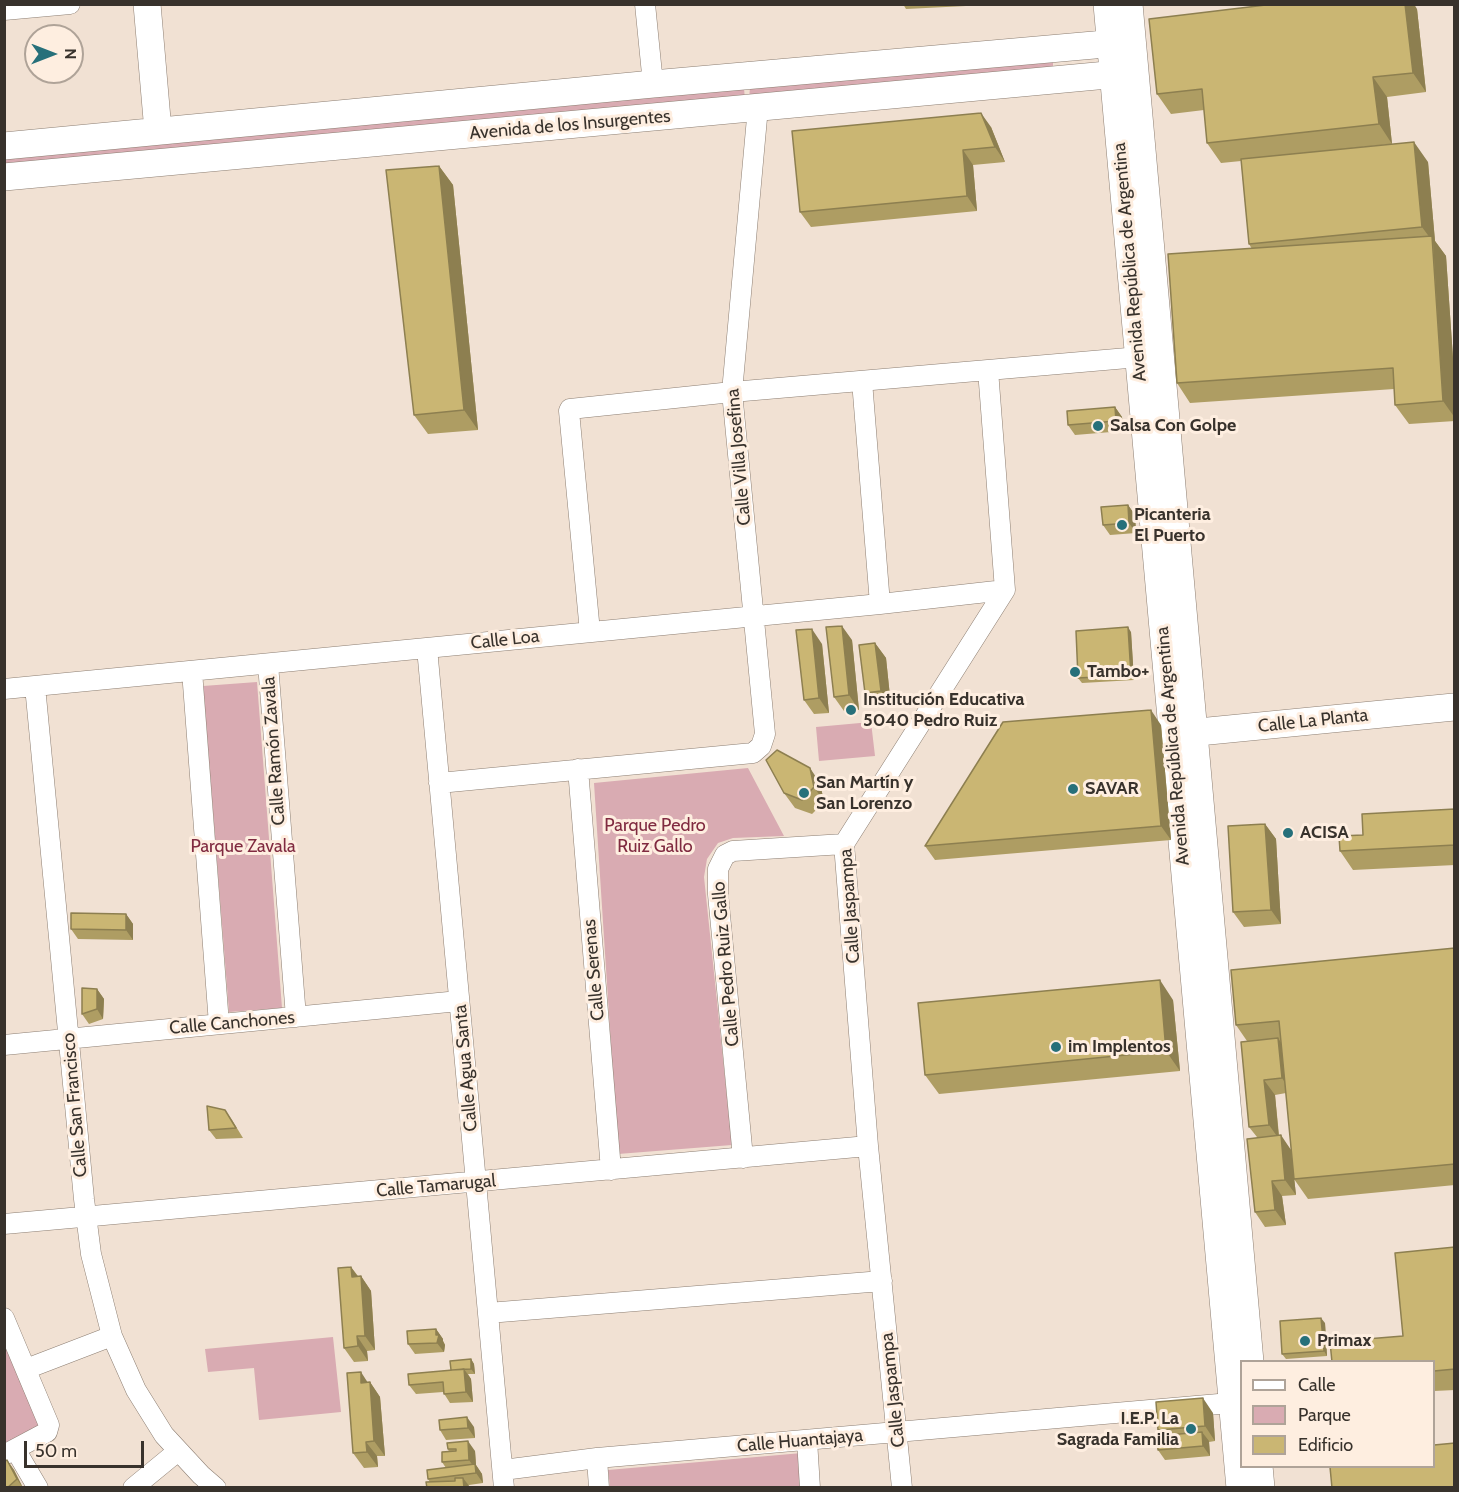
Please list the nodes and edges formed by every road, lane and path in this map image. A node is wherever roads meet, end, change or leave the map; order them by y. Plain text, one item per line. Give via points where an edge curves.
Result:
1 (4, 4) edge
2 (70, 4) edge
3 (147, 4) edge
4 (164, 4) edge
5 (645, 4) edge
6 (1107, 4) edge
7 (1129, 4) edge
8 (5, 10) edge
9 (1121, 43) junction
10 (1124, 74) junction
11 (653, 84) junction
12 (758, 107) junction
13 (167, 130) junction
14 (4, 146) edge
15 (4, 177) edge
16 (1149, 356) junction
17 (988, 370) junction
18 (862, 381) junction
19 (732, 392) junction
20 (1005, 590) junction
21 (880, 604) junction
22 (754, 616) junction
23 (590, 632) junction
24 (427, 648) junction
25 (268, 664) junction
26 (192, 671) junction
27 (35, 686) junction
28 (4, 689) edge
29 (1455, 707) edge
30 (1183, 734) junction
31 (578, 770) junction
32 (439, 783) junction
33 (844, 844) junction
34 (459, 1001) junction
35 (296, 1017) junction
36 (219, 1024) junction
37 (69, 1038) junction
38 (4, 1045) edge
39 (868, 1146) junction
40 (743, 1158) junction
41 (611, 1170) junction
42 (476, 1182) junction
43 (86, 1217) junction
44 (4, 1224) edge
45 (882, 1281) junction
46 (488, 1313) junction
47 (4, 1318) edge
48 (112, 1336) junction
49 (1250, 1360) edge
50 (26, 1369) junction
51 (1237, 1402) edge
52 (898, 1432) junction
53 (807, 1440) junction
54 (178, 1451) junction
55 (10, 1452) edge
56 (597, 1458) junction
57 (1259, 1468) edge
58 (504, 1479) edge
59 (38, 1488) edge
60 (133, 1488) edge
61 (216, 1488) edge
62 (599, 1488) edge
63 (810, 1488) edge
64 (902, 1488) edge
65 (1240, 1488) edge
66 (1261, 1488) edge

1 - 8 street
2 - 8 street
3 - 13 main road
4 - 13 main road
5 - 11 street
6 - 9 main road, Avenida República de Argentina
7 - 9 main road, Avenida República de Argentina
9 - 10 main road, Avenida República de Argentina
9 - 11 main road, Avenida de los Insurgentes
10 - 12 main road, Avenida de los Insurgentes
10 - 16 main road, Avenida República de Argentina
11 - 13 main road, Avenida de los Insurgentes
12 - 15 main road, Avenida de los Insurgentes
12 - 19 street, Calle Villa Josefina
13 - 14 main road, Avenida de los Insurgentes
16 - 17 street
16 - 30 main road, Avenida República de Argentina
17 - 18 street
17 - 20 street
18 - 19 street
18 - 21 street
19 - 22 street, Calle Villa Josefina
19 - 23 street via 570,409
20 - 21 street, Calle Loa
20 - 33 street, Calle Jaspampa
21 - 22 street, Calle Loa
22 - 23 street, Calle Loa
22 - 31 street, Calle Villa Josefina via 765,734 761,746 753,753
23 - 24 street, Calle Loa
24 - 25 street, Calle Loa
24 - 32 street, Calle Agua Santa
25 - 26 street, Calle Loa
25 - 35 street, Calle Ramón Zavala
26 - 27 street, Calle Loa
26 - 36 street
27 - 28 street, Calle Loa
27 - 37 street, Calle San Francisco
29 - 30 main road, Calle La Planta
30 - 49 main road, Avenida República de Argentina
30 - 51 main road, Avenida República de Argentina
31 - 32 street
31 - 41 street, Calle Serenas
32 - 34 street, Calle Agua Santa
33 - 39 street, Calle Jaspampa
33 - 40 street, Calle Pedro Ruiz Gallo via 733,851 725,855 718,869
34 - 35 street, Calle Canchones
34 - 42 street, Calle Agua Santa
35 - 36 street, Calle Canchones
36 - 37 street, Calle Canchones
37 - 38 street, Calle Canchones
37 - 43 street, Calle San Francisco
39 - 40 street, Calle Tamarugal
39 - 45 street, Calle Jaspampa
40 - 41 street, Calle Tamarugal
41 - 42 street, Calle Tamarugal
42 - 43 street, Calle Tamarugal
42 - 46 street, Calle Agua Santa
43 - 44 street, Calle Tamarugal
43 - 48 street, Calle San Francisco via 91,1254
45 - 46 street
45 - 52 street, Calle Jaspampa
46 - 58 street, Calle Agua Santa
47 - 50 street
48 - 50 street
48 - 54 street, Calle San Francisco via 136,1390
50 - 55 street via 49,1428
51 - 52 street, Calle Huantajaya
51 - 65 main road, Avenida República de Argentina
52 - 53 street, Calle Huantajaya
52 - 64 street, Calle Jaspampa
53 - 56 street, Calle Huantajaya
53 - 63 street
54 - 60 street
54 - 61 street, Calle San Francisco
55 - 59 street
56 - 58 street, Calle Huantajaya
56 - 62 street
57 - 66 main road

